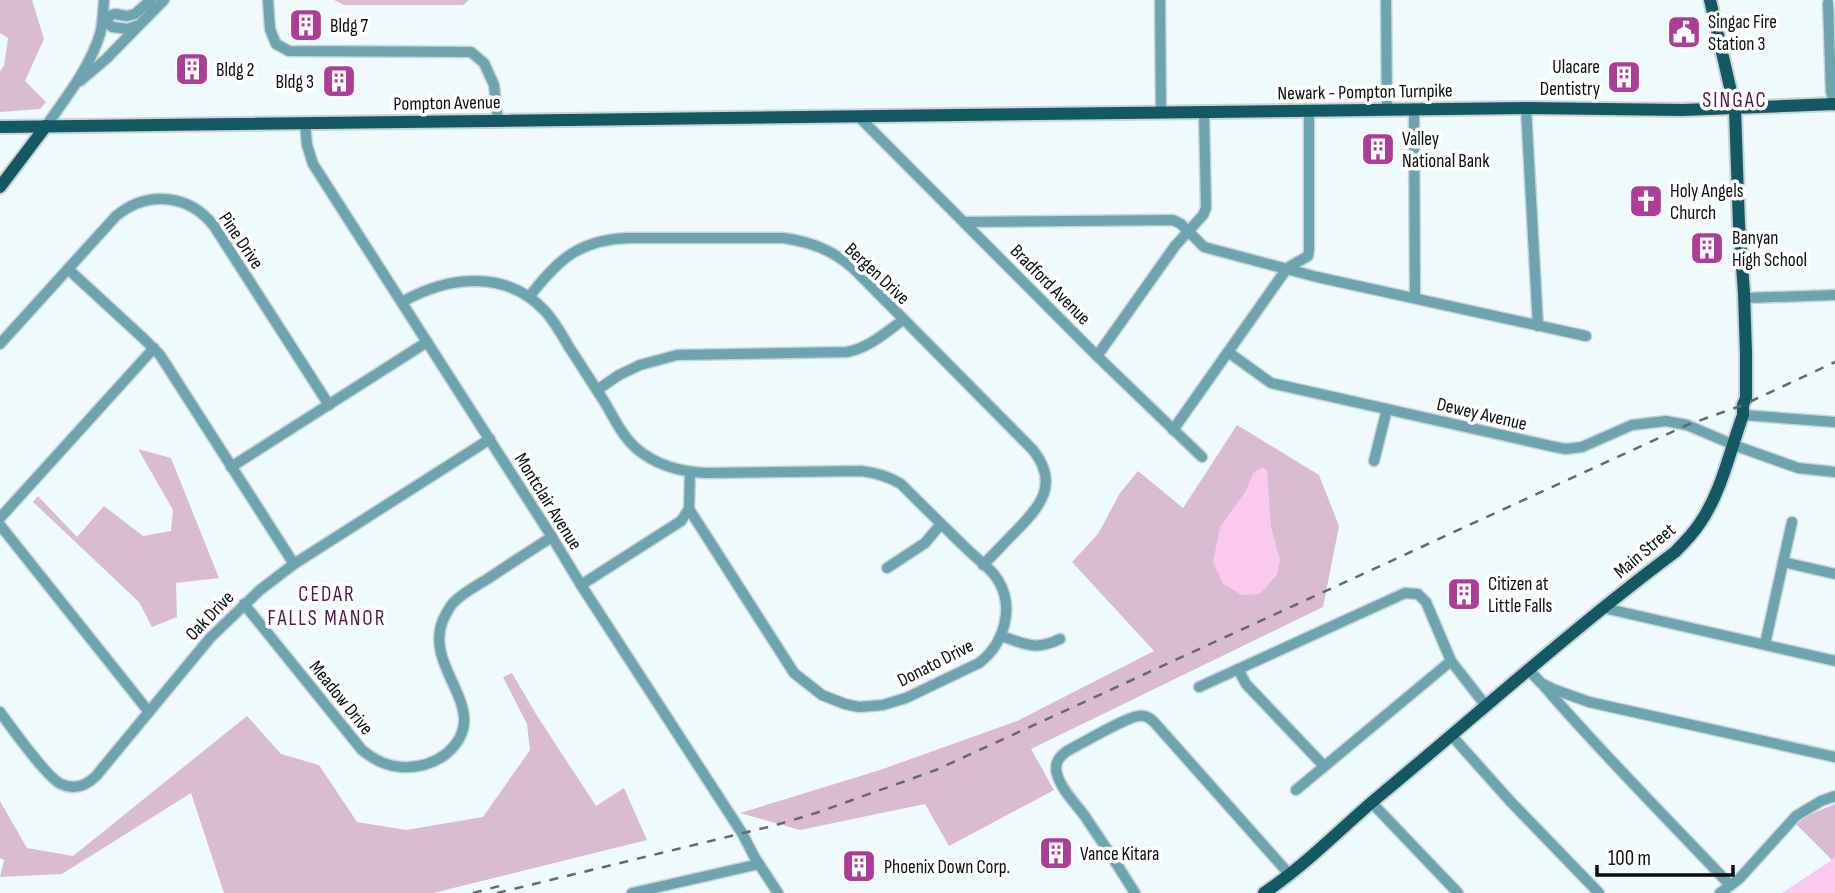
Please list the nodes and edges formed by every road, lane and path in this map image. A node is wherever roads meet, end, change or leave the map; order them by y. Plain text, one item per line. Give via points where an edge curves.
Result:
1 (104, 0) edge
2 (151, 0) edge
3 (164, 0) edge
4 (268, 0) edge
5 (1160, 0) edge
6 (1387, 0) edge
7 (1710, 0) edge
8 (1828, 3) dead end
9 (103, 18) junction
10 (141, 24) junction
11 (74, 86) junction
12 (1835, 105) edge
13 (1526, 108) junction
14 (1735, 109) junction
15 (1387, 110) junction
16 (1414, 110) junction
17 (1309, 111) junction
18 (1204, 112) junction
19 (1161, 113) junction
20 (858, 116) junction
21 (895, 116) joint
22 (498, 121) junction
23 (305, 123) junction
24 (46, 126) junction
25 (0, 127) edge
26 (0, 187) edge
27 (964, 222) junction
28 (1189, 232) junction
29 (68, 269) junction
30 (1288, 269) junction
31 (1835, 295) edge
32 (529, 297) junction
33 (1415, 298) junction
34 (1745, 299) junction
35 (402, 302) junction
36 (903, 320) junction
37 (1538, 326) junction
38 (1586, 336) dead end
39 (427, 342) junction
40 (0, 344) edge
41 (154, 348) junction
42 (1228, 352) junction
43 (1097, 356) junction
44 (597, 390) junction
45 (328, 405) junction
46 (1387, 409) junction
47 (1742, 415) junction
48 (1835, 422) edge
49 (1173, 430) junction
50 (490, 439) junction
51 (1732, 444) junction
52 (1202, 457) dead end
53 (1374, 461) dead end
54 (231, 467) junction
55 (690, 472) junction
56 (1835, 472) edge
57 (689, 509) junction
58 (0, 517) edge
59 (1792, 522) dead end
60 (941, 524) junction
61 (0, 525) edge
62 (552, 537) junction
63 (1783, 562) junction
64 (294, 564) junction
65 (983, 565) junction
66 (887, 568) dead end
67 (1835, 574) edge
68 (581, 585) junction
69 (244, 604) junction
70 (1604, 608) junction
71 (1001, 636) junction
72 (1060, 639) dead end
73 (1765, 644) junction
74 (1451, 661) junction
75 (1835, 661) edge
76 (1238, 669) junction
77 (1529, 670) junction
78 (1541, 683) junction
79 (1199, 687) dead end
80 (1486, 706) junction
81 (0, 712) edge
82 (149, 712) junction
83 (1451, 736) junction
84 (1835, 757) edge
85 (1324, 766) junction
86 (1296, 790) dead end
87 (1835, 796) edge
88 (1372, 803) junction
89 (759, 864) junction
90 (1290, 875) junction
91 (1730, 886) junction
92 (632, 893) edge
93 (778, 893) edge
94 (1135, 893) edge
95 (1264, 893) edge
96 (1458, 893) edge
97 (1599, 893) edge
98 (1720, 893) edge

1 - 9 street
2 - 9 street via 135,14
3 - 10 street
4 - 22 street via 276,44 289,51 471,52 484,63 494,85
5 - 19 street
6 - 15 street
7 - 14 main road, Main Street
8 - 12 street
9 - 10 street via 112,27 128,29
9 - 11 street
10 - 11 street
11 - 24 street
12 - 14 main road, Newark - Pompton Turnpike
13 - 14 main road, Newark - Pompton Turnpike
13 - 16 main road, Newark - Pompton Turnpike
13 - 37 street
14 - 34 main road, Main Street
15 - 16 main road, Newark - Pompton Turnpike
15 - 17 main road, Newark - Pompton Turnpike
16 - 33 street
17 - 18 main road, Newark - Pompton Turnpike
17 - 30 street via 1310,250
18 - 19 main road, Newark - Pompton Turnpike
18 - 28 street via 1206,208
19 - 21 main road, Newark - Pompton Turnpike
20 - 21 main road, Pompton Avenue
20 - 22 main road, Pompton Avenue
20 - 27 street, Bradford Avenue
22 - 23 main road, Pompton Avenue
23 - 24 main road, Pompton Avenue
23 - 35 street, Montclair Avenue via 313,164
24 - 25 main road, Pompton Avenue
24 - 26 main road
27 - 28 street via 1166,219
27 - 43 street, Bradford Avenue
28 - 30 street via 1204,247
28 - 43 street
29 - 40 street, Pine Drive
29 - 41 street
29 - 45 street, Pine Drive via 128,207 156,198 188,204 214,226
30 - 33 street
30 - 42 street
31 - 34 street
32 - 35 street via 496,284 461,281 438,285
32 - 36 street, Bergen Drive via 567,256 607,240 783,238 809,242 839,257
32 - 44 street via 552,321
33 - 37 street
34 - 47 main road, Main Street via 1746,398
35 - 39 street, Montclair Avenue
36 - 44 street via 856,350 677,355 640,365
36 - 65 street, Bergen Drive via 1042,464 1045,487 1040,506
37 - 38 street
39 - 45 street
39 - 50 street, Montclair Avenue
41 - 54 street
41 - 58 street
42 - 46 street, Dewey Avenue via 1271,383
42 - 49 street
43 - 49 street, Bradford Avenue
44 - 55 street via 635,447 655,461
45 - 54 street
46 - 51 street, Dewey Avenue via 1566,450 1632,425 1666,421
46 - 53 street
47 - 48 street
47 - 51 main road, Main Street
49 - 52 street, Bradford Avenue
50 - 62 street, Montclair Avenue
50 - 64 street, Oak Drive
51 - 56 street, Dewey Avenue via 1803,469
51 - 70 main road, Main Street via 1710,504 1691,536
54 - 64 street
55 - 57 street
55 - 60 street via 874,472 901,484
57 - 68 street via 681,521
57 - 71 street, Donato Drive via 794,673 822,695 859,706 906,698 979,663
59 - 63 street
60 - 65 street
60 - 66 street via 925,542
61 - 82 street
62 - 68 street, Montclair Avenue
62 - 69 street, Meadow Drive via 461,596 447,612 439,635 440,652 461,700 463,726 448,752 423,765 395,766 362,750
63 - 67 street
63 - 73 street
64 - 69 street, Oak Drive
65 - 71 street via 1004,596
68 - 89 street, Montclair Avenue
69 - 82 street, Oak Drive
70 - 73 street
70 - 77 main road, Main Street
71 - 72 street via 1038,646
73 - 75 street
74 - 76 street via 1426,602 1418,594 1405,593
74 - 80 street
74 - 85 street
76 - 79 street
76 - 85 street via 1246,684
77 - 78 street
77 - 80 main road, Main Street
78 - 84 street via 1612,708
78 - 91 street
80 - 83 main road, Main Street
81 - 82 street, Oak Drive via 53,780 75,787 92,780
83 - 88 main road, Main Street
83 - 97 street
85 - 86 street
87 - 91 street via 1796,816
88 - 90 main road, Main Street
88 - 96 street
89 - 92 street
89 - 93 street, Montclair Avenue
90 - 94 street via 1154,722 1134,717 1067,751 1056,764 1056,773
90 - 95 main road, Main Street
91 - 98 street

